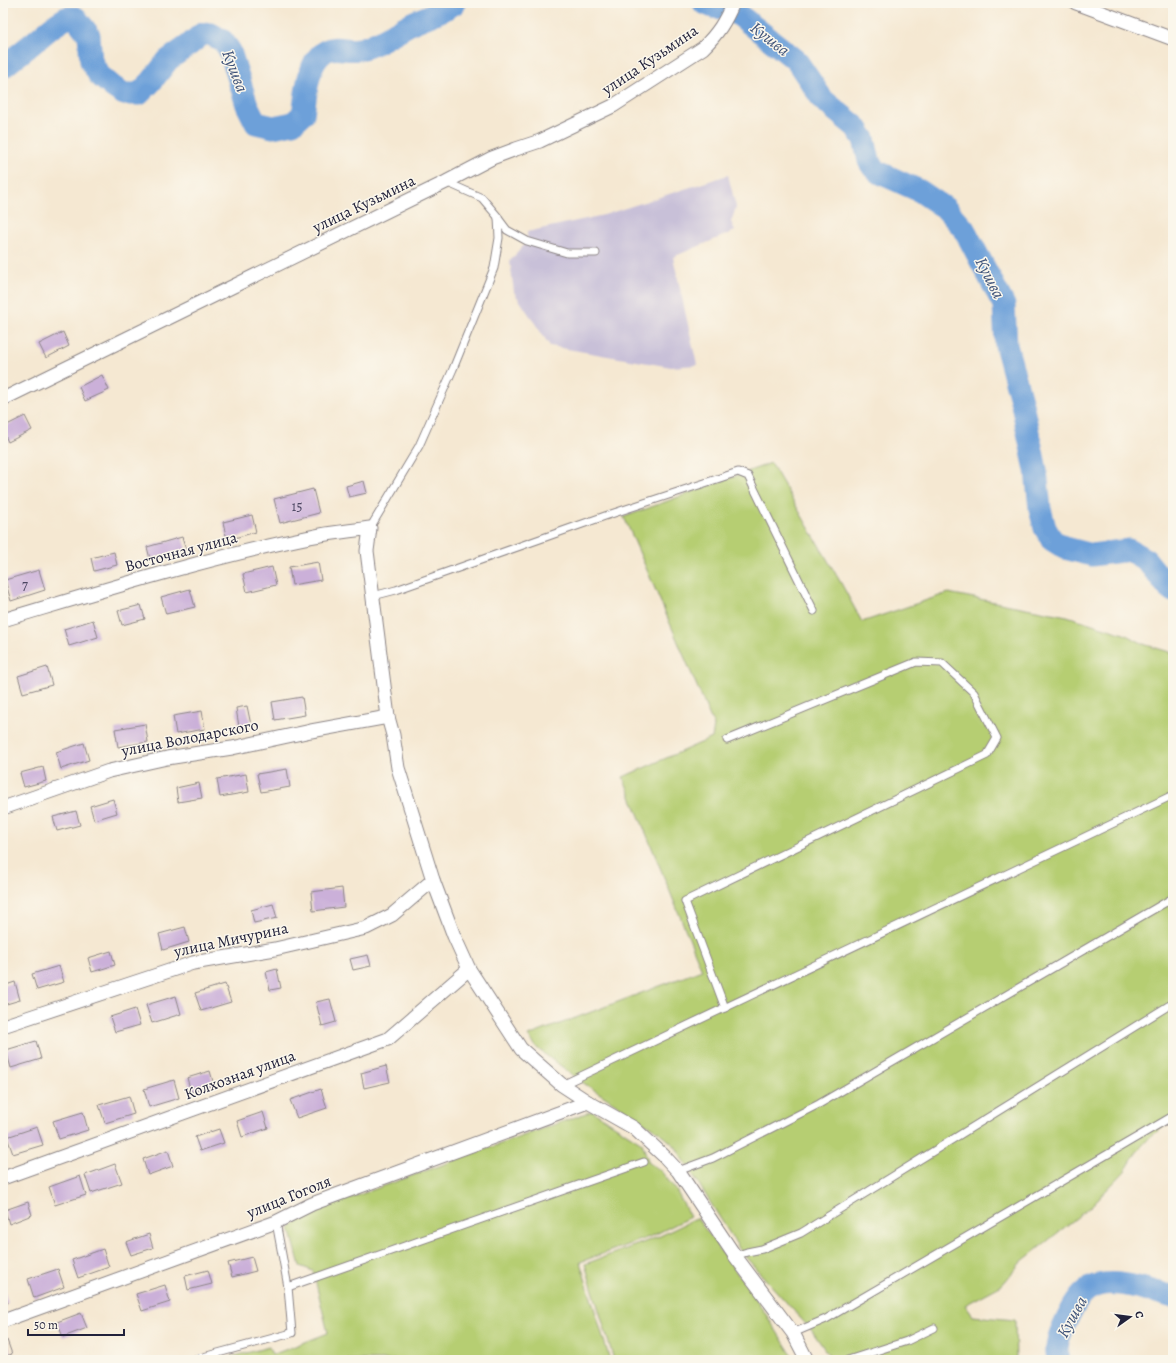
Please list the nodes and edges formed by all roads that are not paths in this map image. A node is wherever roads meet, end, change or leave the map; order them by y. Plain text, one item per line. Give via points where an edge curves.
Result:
1 (733, 3) edge
2 (1076, 3) edge
3 (1173, 39) edge
4 (446, 182) junction
5 (498, 218) junction
6 (596, 253) dead end
7 (3, 399) edge
8 (370, 528) junction
9 (373, 596) junction
10 (814, 611) dead end
11 (3, 620) edge
12 (388, 717) junction
13 (726, 740) dead end
14 (1173, 795) edge
15 (3, 808) edge
16 (433, 880) junction
17 (1173, 898) edge
18 (469, 969) junction
19 (1173, 1002) edge
20 (725, 1008) junction
21 (3, 1026) edge
22 (562, 1086) junction
23 (588, 1102) junction
24 (1173, 1116) edge
25 (644, 1162) dead end
26 (678, 1171) junction
27 (3, 1178) edge
28 (276, 1222) junction
29 (735, 1256) junction
30 (288, 1287) junction
31 (3, 1321) edge
32 (934, 1328) dead end
33 (793, 1333) junction
34 (192, 1360) edge
35 (806, 1360) edge
36 (848, 1360) edge

1 - 4 street, улица Кузьмина via 725,21 703,48 613,106 545,139 492,158
2 - 3 street
4 - 5 lane via 482,198
4 - 7 street, улица Кузьмина
5 - 6 lane via 507,230 527,241 567,253
5 - 8 lane via 499,238 494,268 453,369 419,446
8 - 9 street via 367,551
8 - 11 street, Восточная улица via 311,536 257,549
9 - 10 lane via 738,472 748,476
9 - 12 street
12 - 15 street, улица Володарского via 109,771
12 - 16 street via 398,768
13 - 20 lane via 916,662 942,663 974,693 997,738 987,755 685,901
14 - 20 lane
16 - 18 street
16 - 21 street, улица Мичурина via 392,915 366,928 274,949 193,963
17 - 26 lane via 819,1104 713,1158
18 - 22 street via 521,1049
18 - 27 street, Колхозная улица via 388,1039
19 - 29 lane via 801,1233 762,1249
20 - 22 lane
22 - 23 street
23 - 26 street via 634,1128
23 - 28 street, улица Гоголя via 312,1204
24 - 33 lane via 826,1319
25 - 30 lane
26 - 29 street
28 - 30 lane
28 - 31 street, улица Гоголя
29 - 33 street
30 - 34 lane via 292,1333
32 - 36 lane via 907,1341
33 - 35 street

